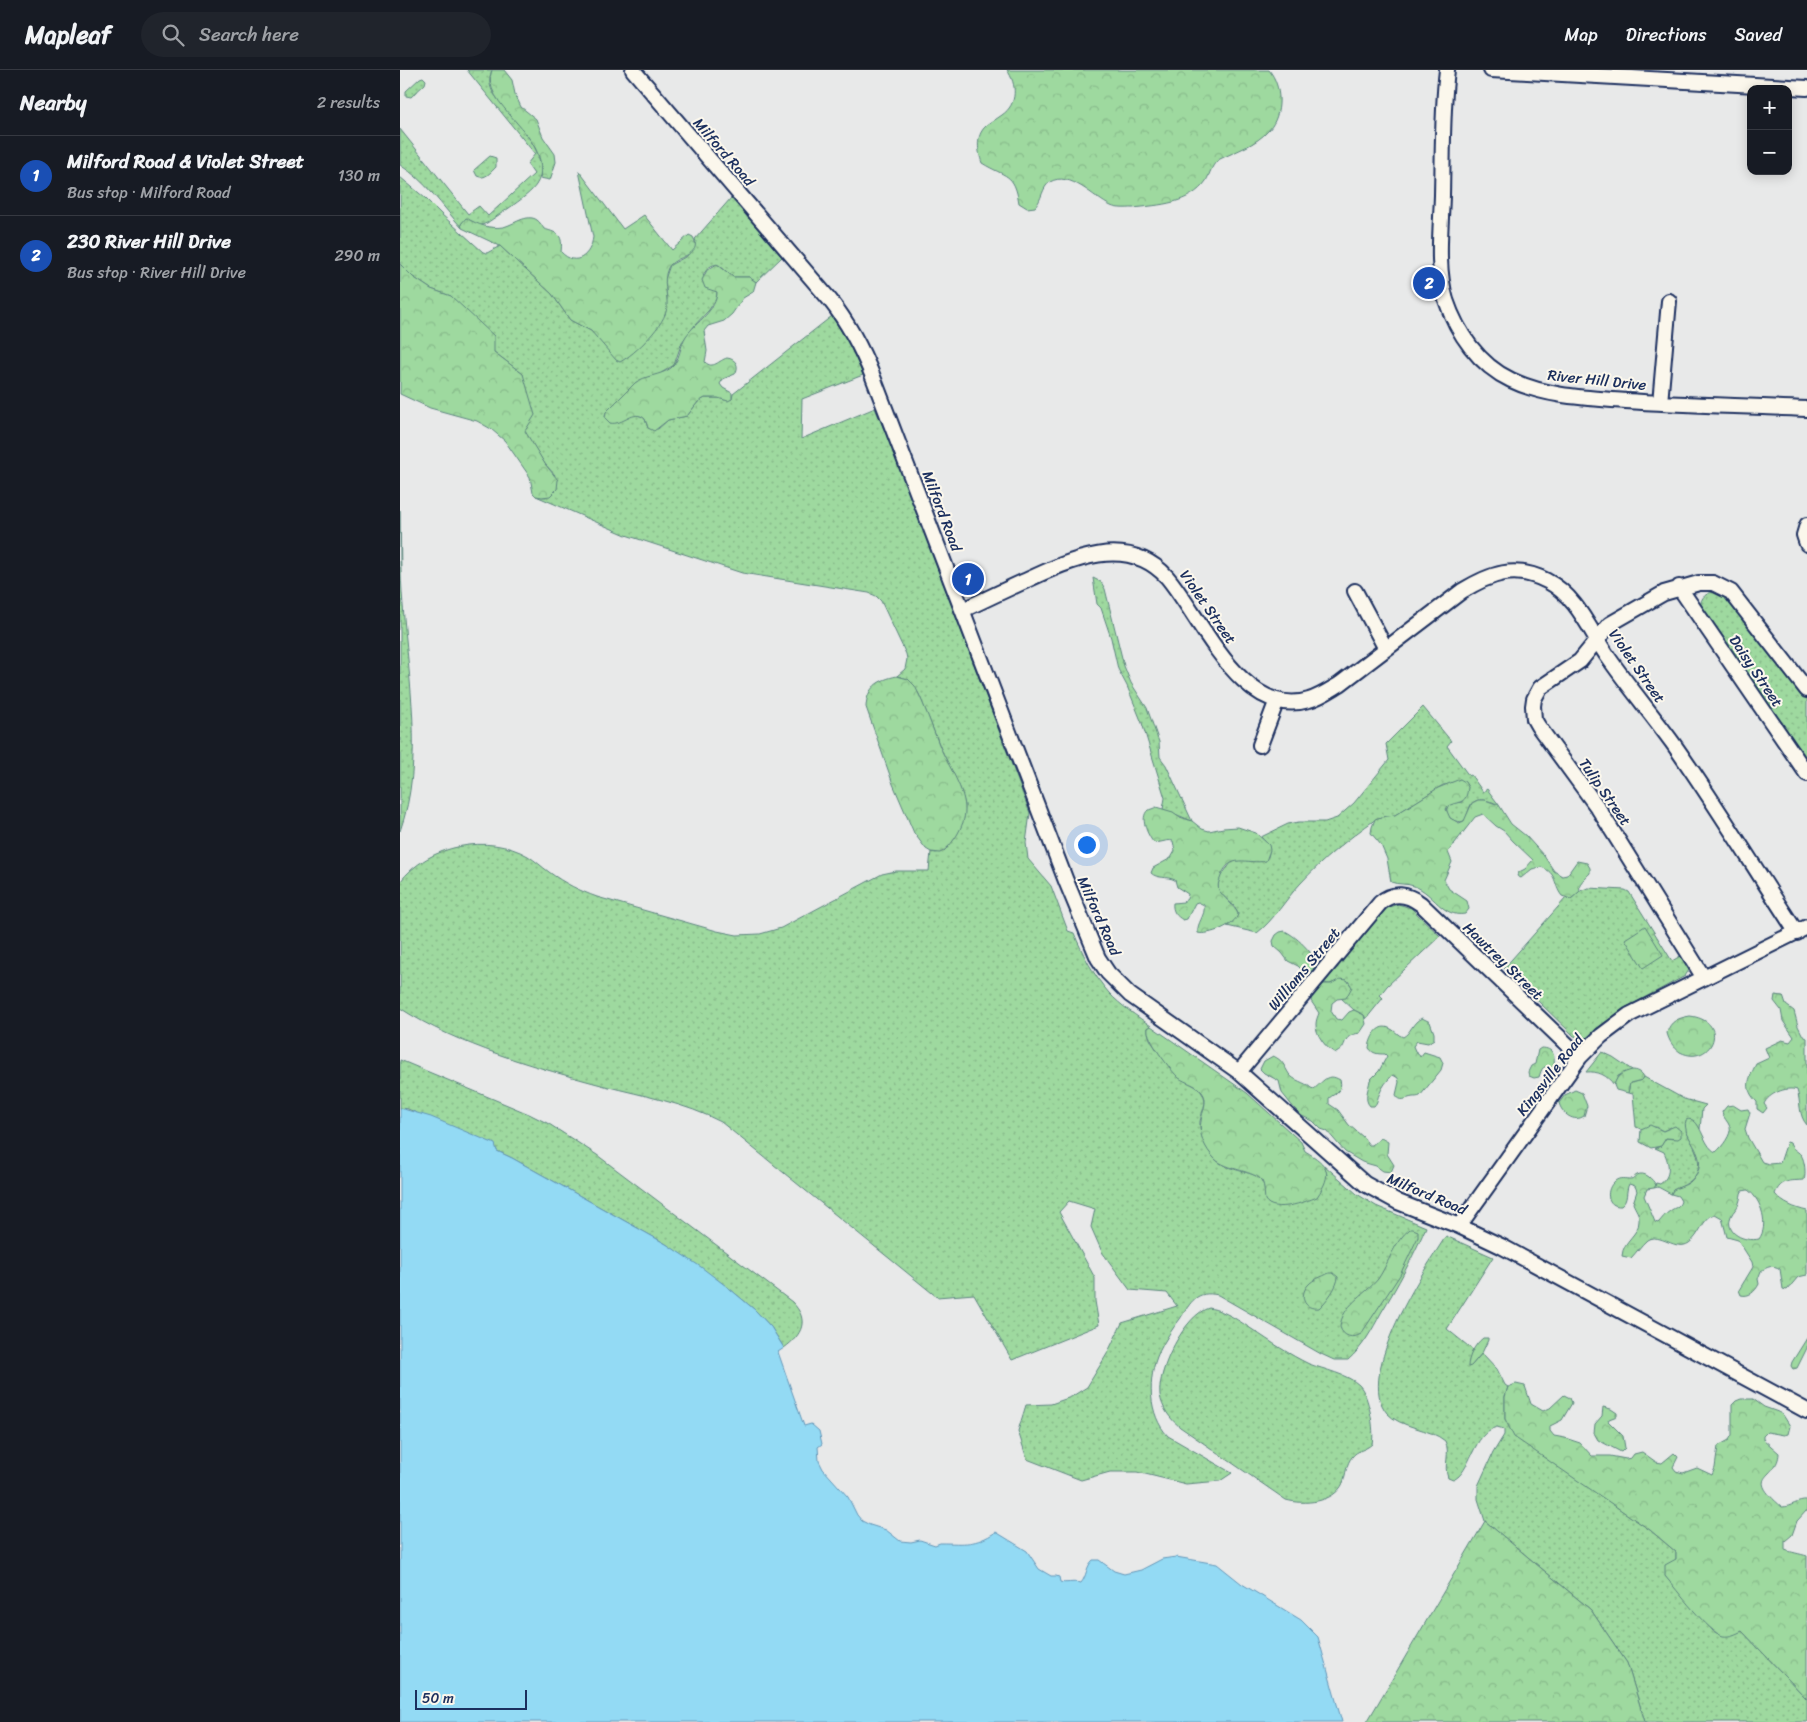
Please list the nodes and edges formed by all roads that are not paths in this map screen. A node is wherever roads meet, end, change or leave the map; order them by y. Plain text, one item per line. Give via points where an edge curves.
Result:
1 (633, 70) edge
2 (1447, 70) edge
3 (1491, 70) edge
4 (1807, 88) edge
5 (1669, 301) dead end
6 (1660, 403) junction
7 (1807, 409) edge
8 (1806, 527) edge
9 (1807, 544) edge
10 (1679, 587) junction
11 (1355, 591) dead end
12 (963, 610) junction
13 (1598, 639) junction
14 (1386, 649) junction
15 (1807, 690) edge
16 (1277, 700) junction
17 (1260, 745) dead end
18 (1807, 774) edge
19 (1400, 895) joint
20 (1802, 930) edge
21 (1704, 978) junction
22 (1580, 1057) junction
23 (1239, 1072) junction
24 (1459, 1226) junction
25 (1807, 1411) edge

1 - 12 street, Milford Road via 830,300 851,330 872,372
2 - 6 street, River Hill Drive via 1440,243 1446,300 1467,343 1496,371 1509,380 1532,388 1584,398
3 - 4 street
5 - 6 street
6 - 7 street, River Hill Drive
8 - 9 street
10 - 13 street, Tulip Street via 1655,597 1614,622
10 - 15 street, Tulip Street via 1707,582 1731,592
10 - 18 street, Daisy Street
11 - 14 street
12 - 16 street, Violet Street via 1070,561 1108,553 1131,555 1161,570 1238,675 1256,691
12 - 23 street, Milford Road via 1054,852 1098,958 1130,995
13 - 14 street, Violet Street via 1560,589 1538,577 1503,572 1481,579 1462,591
13 - 20 street, Violet Street
13 - 21 street, Tulip Street via 1580,661 1540,688 1534,699 1534,719 1612,830
14 - 16 street, Violet Street via 1320,696 1296,702
16 - 17 street
19 - 22 street, Hawtrey Street via 1421,904
19 - 23 street, Williams Street via 1380,902
20 - 21 street, Kingsville Road
21 - 22 street, Kingsville Road via 1624,1018
22 - 24 street, Kingsville Road
23 - 24 street, Milford Road via 1365,1184 1406,1206
24 - 25 street, Milford Road via 1542,1267

